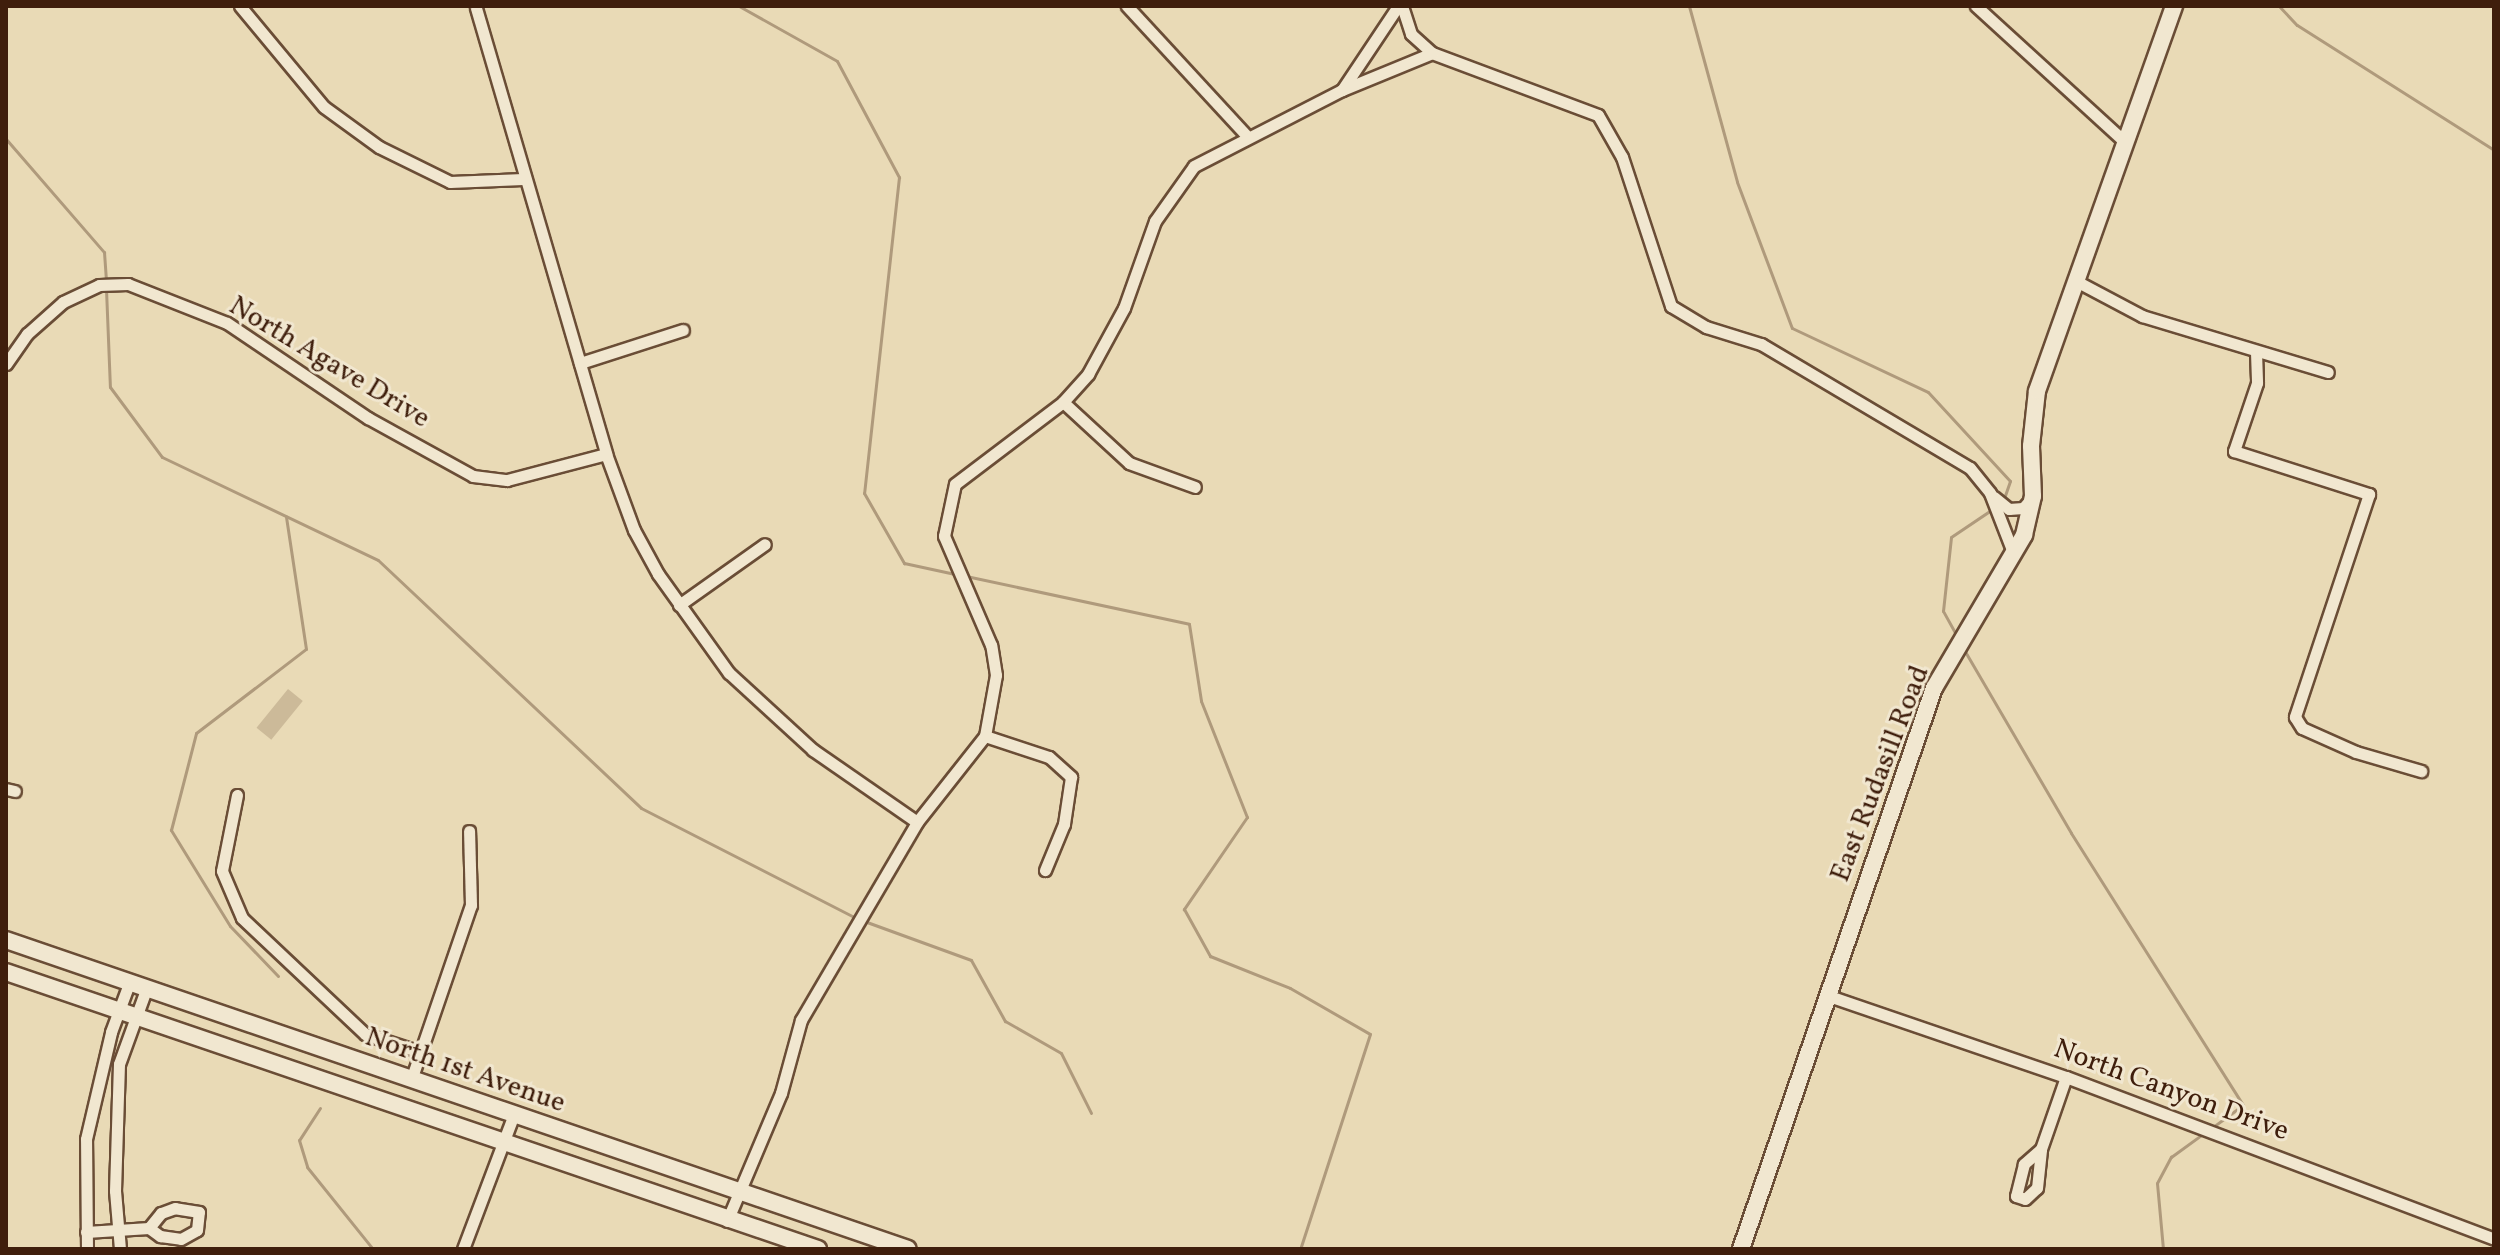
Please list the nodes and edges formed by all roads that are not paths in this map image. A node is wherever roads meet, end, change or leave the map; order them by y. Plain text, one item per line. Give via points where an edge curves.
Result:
1 (240, 6) edge
2 (1127, 6) edge
3 (1400, 6) edge
4 (1976, 6) edge
5 (2174, 6) edge
6 (476, 8) dead end
7 (1432, 53) junction
8 (1342, 90) junction
9 (1248, 137) junction
10 (2125, 142) junction
11 (523, 179) junction
12 (2076, 281) junction
13 (683, 330) dead end
14 (2256, 352) junction
15 (580, 363) junction
16 (6, 364) edge
17 (2328, 372) dead end
18 (1063, 402) junction
19 (606, 454) junction
20 (1195, 487) dead end
21 (1987, 490) junction
22 (2033, 498) junction
23 (765, 544) dead end
24 (2014, 555) junction
25 (679, 605) junction
26 (985, 736) junction
27 (2421, 771) dead end
28 (237, 795) dead end
29 (917, 822) junction
30 (469, 831) dead end
31 (1045, 870) dead end
32 (6, 940) edge
33 (6, 972) edge
34 (130, 981) junction
35 (147, 987) junction
36 (1829, 996) junction
37 (119, 1010) junction
38 (136, 1016) junction
39 (420, 1052) junction
40 (2066, 1077) junction
41 (411, 1080) junction
42 (514, 1114) junction
43 (505, 1143) junction
44 (2041, 1149) dead end
45 (738, 1191) junction
46 (727, 1221) junction
47 (149, 1228) dead end
48 (118, 1231) junction
49 (86, 1232) junction
50 (2494, 1239) edge
51 (87, 1249) edge
52 (120, 1249) edge
53 (463, 1249) edge
54 (818, 1249) edge
55 (908, 1249) edge
56 (1741, 1249) edge

1 - 11 street via 324,107 379,147 450,182
2 - 9 street
3 - 7 street via 1411,34
3 - 8 street
4 - 10 street
5 - 10 main road, East Rudasill Road
6 - 11 street
7 - 8 street
7 - 21 street via 1598,115 1622,157 1671,306 1706,327 1761,344 1830,384 1970,468
8 - 9 street
9 - 18 street via 1194,166 1169,196 1101,355
10 - 12 main road, East Rudasill Road
11 - 15 street
12 - 14 street via 2142,316
12 - 22 main road, East Rudasill Road via 2037,391
13 - 15 street
14 - 17 street
14 - 27 street via 2257,383 2234,451 2369,494 2296,701 2295,717 2302,728 2356,752
15 - 19 street
16 - 19 street, North Agave Drive via 27,334 63,302 99,285 128,284 227,323 368,418 473,476 507,480
18 - 20 street via 1129,463
18 - 26 street via 969,471 955,484 947,503 944,536 991,645 996,675
19 - 25 street via 634,530
21 - 22 street via 2009,509 2023,508
21 - 24 street
22 - 24 main road, East Rudasill Road
23 - 25 street
24 - 36 main road, East Rudasill Road via 1934,688
25 - 29 street via 729,673 813,750
26 - 29 street
26 - 31 street via 1049,757 1071,777 1064,824
28 - 39 street via 222,871 242,918 365,1034
29 - 45 street via 801,1020 781,1093
30 - 39 street via 471,905
32 - 34 main road, North 1st Avenue
33 - 37 main road, North 1st Avenue
34 - 35 main road, North 1st Avenue
34 - 37 street
35 - 38 street
35 - 41 main road, North 1st Avenue
36 - 40 street, North Canyon Drive
36 - 56 main road, East Rudasill Road
37 - 38 main road, North 1st Avenue
37 - 49 street via 86,1139
38 - 43 main road, North 1st Avenue
38 - 48 street via 119,1064
39 - 41 street
40 - 44 street
40 - 50 street, North Canyon Drive
41 - 42 main road, North 1st Avenue
42 - 43 street
42 - 45 main road, North 1st Avenue
43 - 46 main road, North 1st Avenue
43 - 53 street
45 - 46 street
45 - 55 main road, North 1st Avenue
46 - 54 main road, North 1st Avenue
47 - 48 street
48 - 49 street
48 - 52 street
49 - 51 street

